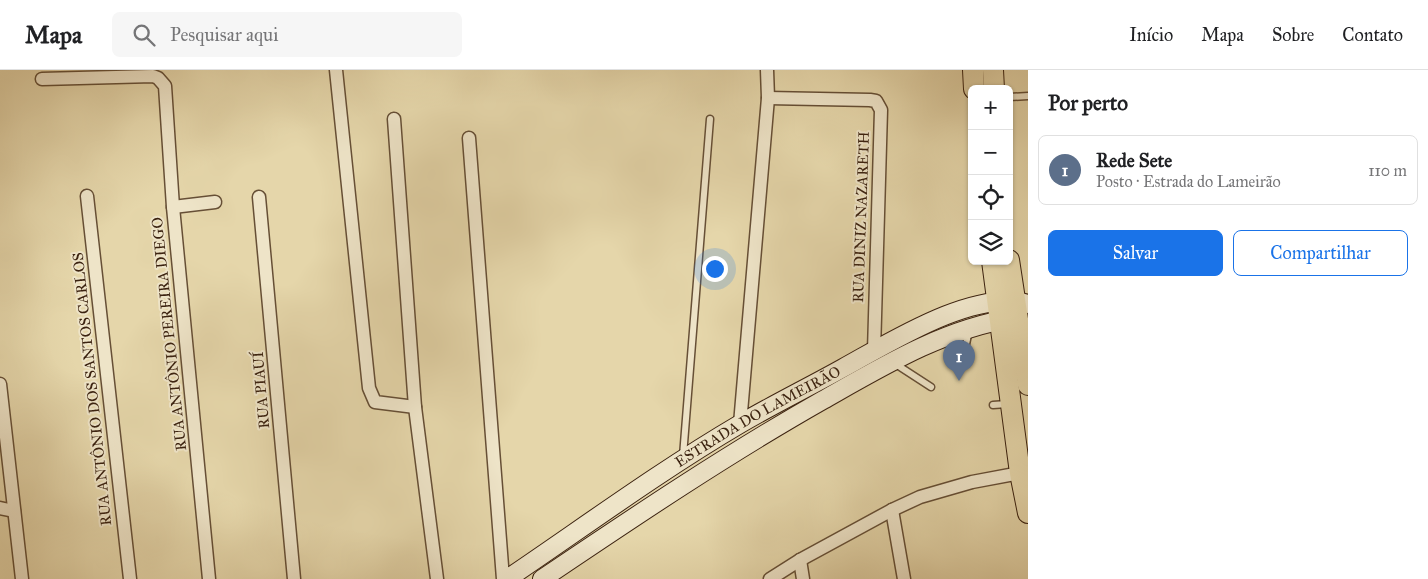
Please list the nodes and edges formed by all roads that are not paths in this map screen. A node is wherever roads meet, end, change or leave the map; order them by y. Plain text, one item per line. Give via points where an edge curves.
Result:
1 (336, 70) edge
2 (767, 70) edge
3 (974, 70) edge
4 (993, 70) edge
5 (42, 79) dead end
6 (974, 85) edge
7 (994, 85) edge
8 (1028, 96) edge
9 (1013, 97) edge
10 (768, 98) junction
11 (394, 119) dead end
12 (710, 119) dead end
13 (469, 138) dead end
14 (87, 196) dead end
15 (259, 197) dead end
16 (215, 202) dead end
17 (173, 207) junction
18 (994, 265) edge
19 (1010, 265) edge
20 (1014, 309) edge
21 (970, 326) junction
22 (874, 351) junction
23 (893, 362) junction
24 (961, 368) dead end
25 (0, 384) edge
26 (1028, 385) edge
27 (931, 387) dead end
28 (415, 407) junction
29 (740, 424) junction
30 (682, 460) junction
31 (1020, 473) junction
32 (0, 508) edge
33 (892, 510) junction
34 (14, 511) junction
35 (1028, 513) edge
36 (800, 560) junction
37 (544, 578) edge
38 (22, 579) edge
39 (130, 579) edge
40 (209, 579) edge
41 (294, 579) edge
42 (437, 579) edge
43 (503, 579) edge
44 (507, 579) edge
45 (770, 579) edge
46 (803, 579) edge
47 (904, 579) edge

1 - 28 street via 369,388 375,402
2 - 10 street
3 - 6 main road
4 - 7 main road
5 - 17 street, RUA ANTÔNIO PEREIRA DIEGO via 158,78 165,86
8 - 9 lane
10 - 22 street, RUA DINIZ NAZARETH via 876,102 881,110
10 - 29 street
11 - 28 street
12 - 30 lane
13 - 43 street
14 - 39 street, RUA ANTÔNIO DOS SANTOS CARLOS
15 - 41 street, RUA PIAUÍ
16 - 17 street
17 - 40 street, RUA ANTÔNIO PEREIRA DIEGO
18 - 20 main road
19 - 20 main road
20 - 21 main road, ESTRADA DO LAMEIRÃO
20 - 22 main road, ESTRADA DO LAMEIRÃO via 973,307 932,322
20 - 26 main road
20 - 31 main road via 1002,404
21 - 23 main road, ESTRADA DO LAMEIRÃO
21 - 24 lane
22 - 29 main road, ESTRADA DO LAMEIRÃO
23 - 27 lane
23 - 37 main road, ESTRADA DO LAMEIRÃO via 709,467
25 - 34 street
28 - 42 street
29 - 30 main road, ESTRADA DO LAMEIRÃO
30 - 44 main road, ESTRADA DO LAMEIRÃO
31 - 33 street via 943,489
31 - 35 main road
32 - 34 street
33 - 36 street
33 - 47 street
34 - 38 street
36 - 45 street
36 - 46 street

